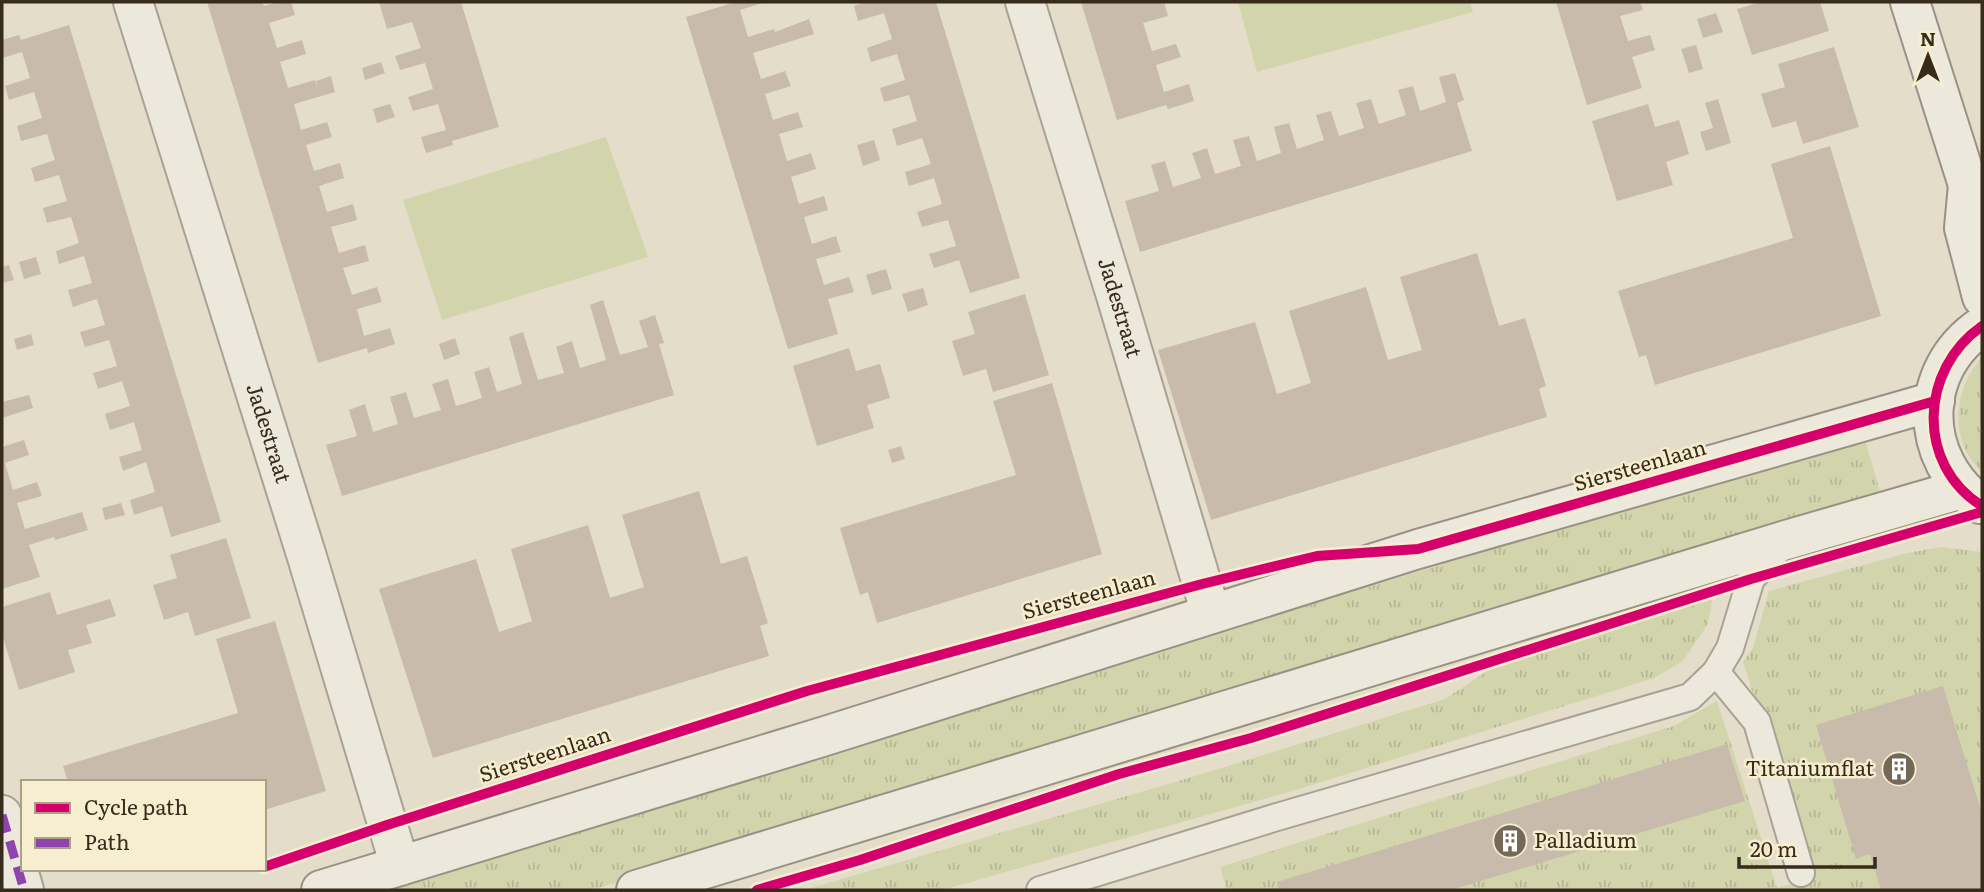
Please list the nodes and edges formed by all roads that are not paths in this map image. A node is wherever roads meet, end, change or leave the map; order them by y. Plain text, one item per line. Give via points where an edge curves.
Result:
1 (133, 2) edge
2 (1025, 2) edge
3 (1910, 2) edge
4 (1975, 194) edge
5 (1982, 297) edge
6 (1982, 326) edge
7 (1934, 401) junction
8 (1972, 497) edge
9 (1786, 540) junction
10 (1211, 614) junction
11 (1716, 672) junction
12 (2, 815) edge
13 (400, 866) junction
14 (1801, 873) dead end
15 (24, 890) edge
16 (321, 890) edge
17 (636, 890) edge
18 (1040, 890) edge

1 - 13 main road, Jadestraat
2 - 10 main road, Jadestraat
3 - 4 main road
4 - 5 main road via 1964,228
6 - 7 main road via 1955,350
7 - 8 main road via 1934,431 1940,452 1949,472
7 - 10 main road, Siersteenlaan via 1418,549
8 - 9 main road
9 - 11 lane via 1751,579 1730,648
9 - 17 main road
10 - 13 main road, Siersteenlaan
11 - 14 lane via 1757,722
11 - 18 lane via 1690,698
12 - 15 main road
13 - 16 main road, Siersteenlaan

